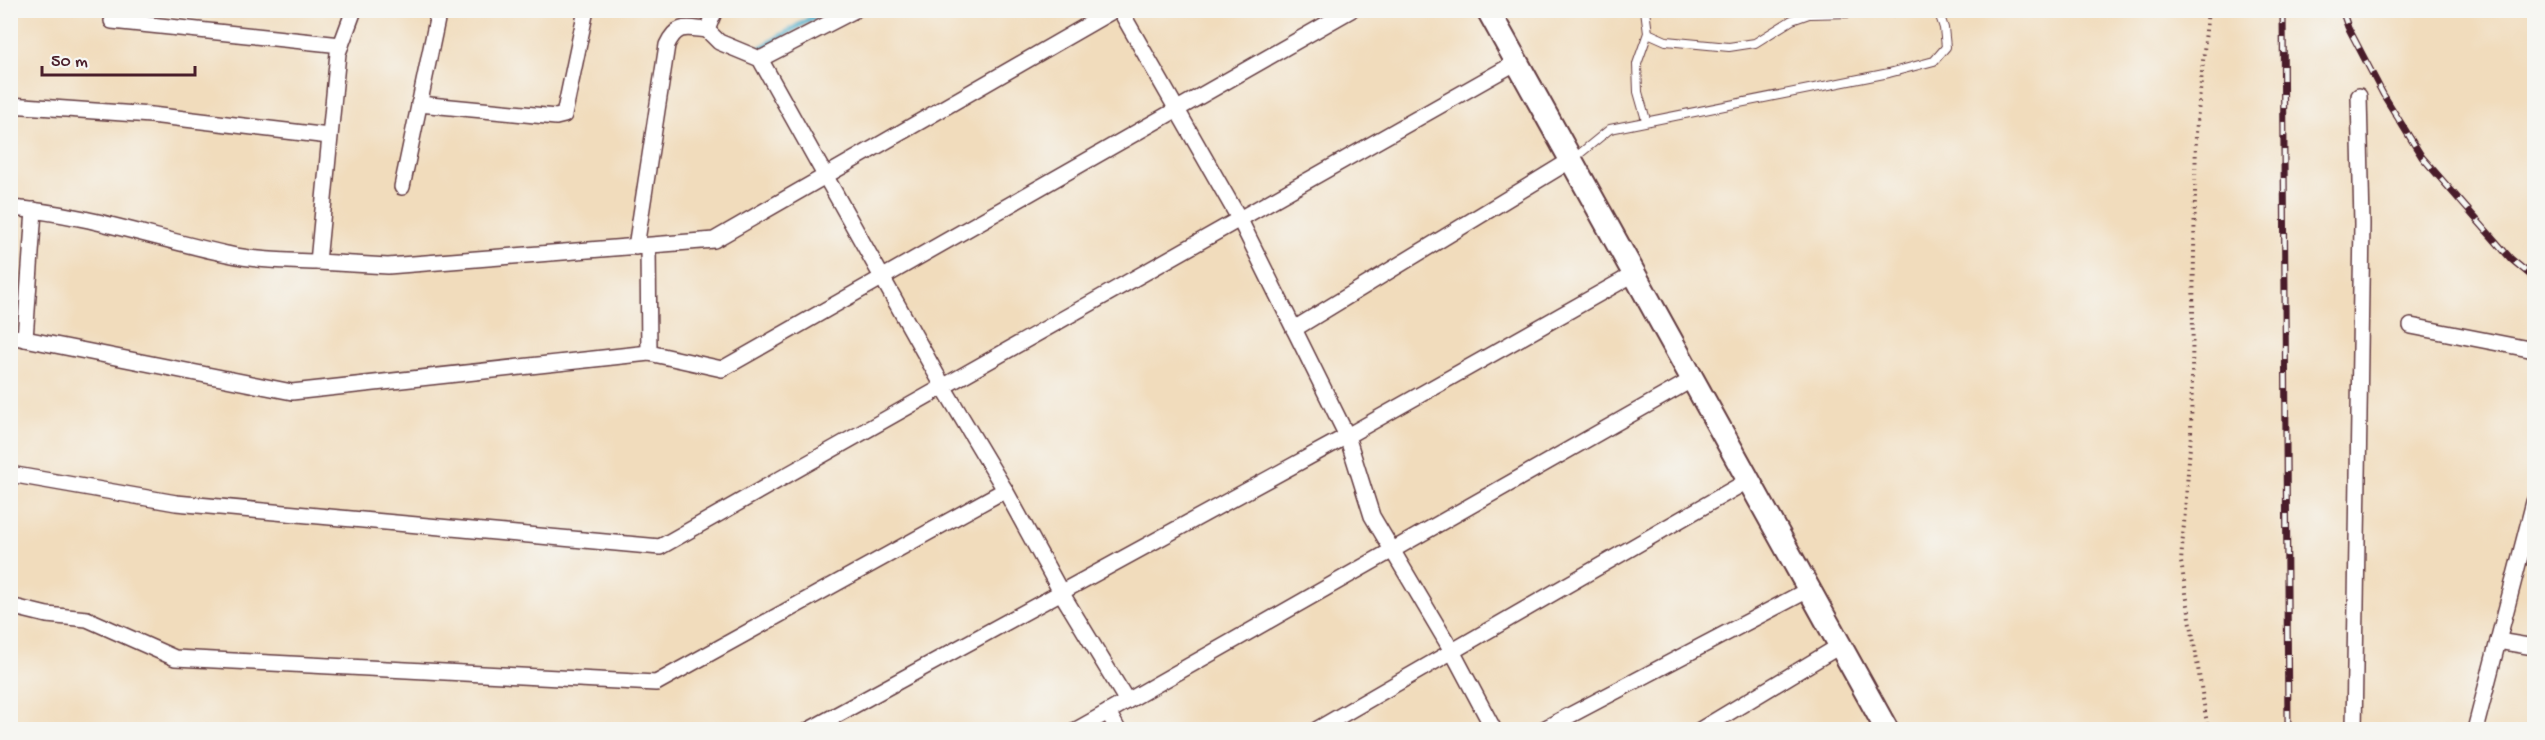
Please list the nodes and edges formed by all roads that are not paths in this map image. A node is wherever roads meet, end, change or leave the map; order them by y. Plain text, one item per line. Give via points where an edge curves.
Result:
1 (354, 10) edge
2 (439, 10) edge
3 (586, 10) edge
4 (715, 10) edge
5 (855, 10) edge
6 (1114, 10) edge
7 (1120, 10) edge
8 (1351, 10) edge
9 (1488, 10) edge
10 (1646, 10) edge
11 (1938, 11) edge
12 (112, 21) dead end
13 (707, 30) junction
14 (1648, 33) junction
15 (340, 45) junction
16 (760, 59) junction
17 (1517, 62) junction
18 (2359, 96) dead end
19 (419, 104) junction
20 (10, 105) edge
21 (1176, 109) junction
22 (1646, 120) junction
23 (329, 136) junction
24 (1571, 160) junction
25 (825, 177) junction
26 (402, 187) dead end
27 (10, 208) edge
28 (34, 210) junction
29 (1240, 219) junction
30 (642, 246) junction
31 (318, 262) junction
32 (1634, 274) junction
33 (881, 277) junction
34 (2411, 326) dead end
35 (1294, 329) junction
36 (18, 338) edge
37 (2535, 350) edge
38 (649, 353) junction
39 (1693, 379) junction
40 (944, 388) junction
41 (1347, 436) junction
42 (10, 474) edge
43 (1749, 480) junction
44 (1005, 490) junction
45 (2535, 501) edge
46 (1391, 550) junction
47 (1810, 590) junction
48 (1062, 594) junction
49 (10, 606) edge
50 (2498, 640) junction
51 (1841, 645) junction
52 (2535, 647) edge
53 (1452, 651) junction
54 (1127, 701) junction
55 (1108, 712) junction
56 (809, 729) edge
57 (1076, 729) edge
58 (1118, 729) edge
59 (1316, 729) edge
60 (1494, 729) edge
61 (1542, 729) edge
62 (1700, 729) edge
63 (1887, 729) edge
64 (2354, 729) edge
65 (2475, 729) edge

1 - 15 street
2 - 19 street
3 - 19 street via 564,115
4 - 13 street
5 - 16 street
6 - 25 street
7 - 21 street
8 - 21 street
9 - 17 main road
10 - 14 lane
11 - 14 lane via 1809,14 1755,43 1729,47 1666,41
11 - 22 lane via 1946,47 1934,61
12 - 15 street
13 - 16 street via 719,42
13 - 30 street via 679,29 667,45
14 - 22 lane via 1637,64 1638,92
15 - 23 street
16 - 25 street
17 - 24 main road
17 - 29 street
18 - 64 street via 2362,224
19 - 26 street
20 - 23 street via 151,115
21 - 29 street
21 - 33 street
22 - 24 lane via 1610,129
23 - 31 street
24 - 32 main road
24 - 35 street
25 - 30 street via 714,240
25 - 33 street
27 - 28 street
28 - 31 street via 229,255
28 - 36 street
29 - 35 street
29 - 40 street
30 - 31 street via 388,266
30 - 38 street
32 - 39 main road
32 - 41 street
33 - 38 street via 722,369
33 - 40 street
34 - 37 street
35 - 41 street
36 - 38 street via 291,392
39 - 43 main road
39 - 46 street
40 - 42 street via 660,546 176,502
40 - 44 street
41 - 46 street via 1372,516
41 - 48 street
43 - 47 main road
43 - 53 street
44 - 48 street
44 - 49 street via 656,683 174,658 87,619
45 - 50 street
46 - 53 street
46 - 54 street
47 - 51 main road
47 - 61 street
48 - 54 street
48 - 56 street
50 - 52 street
50 - 65 street
51 - 62 street
51 - 63 main road
53 - 59 street
53 - 60 street
54 - 55 street
55 - 57 street
55 - 58 street

